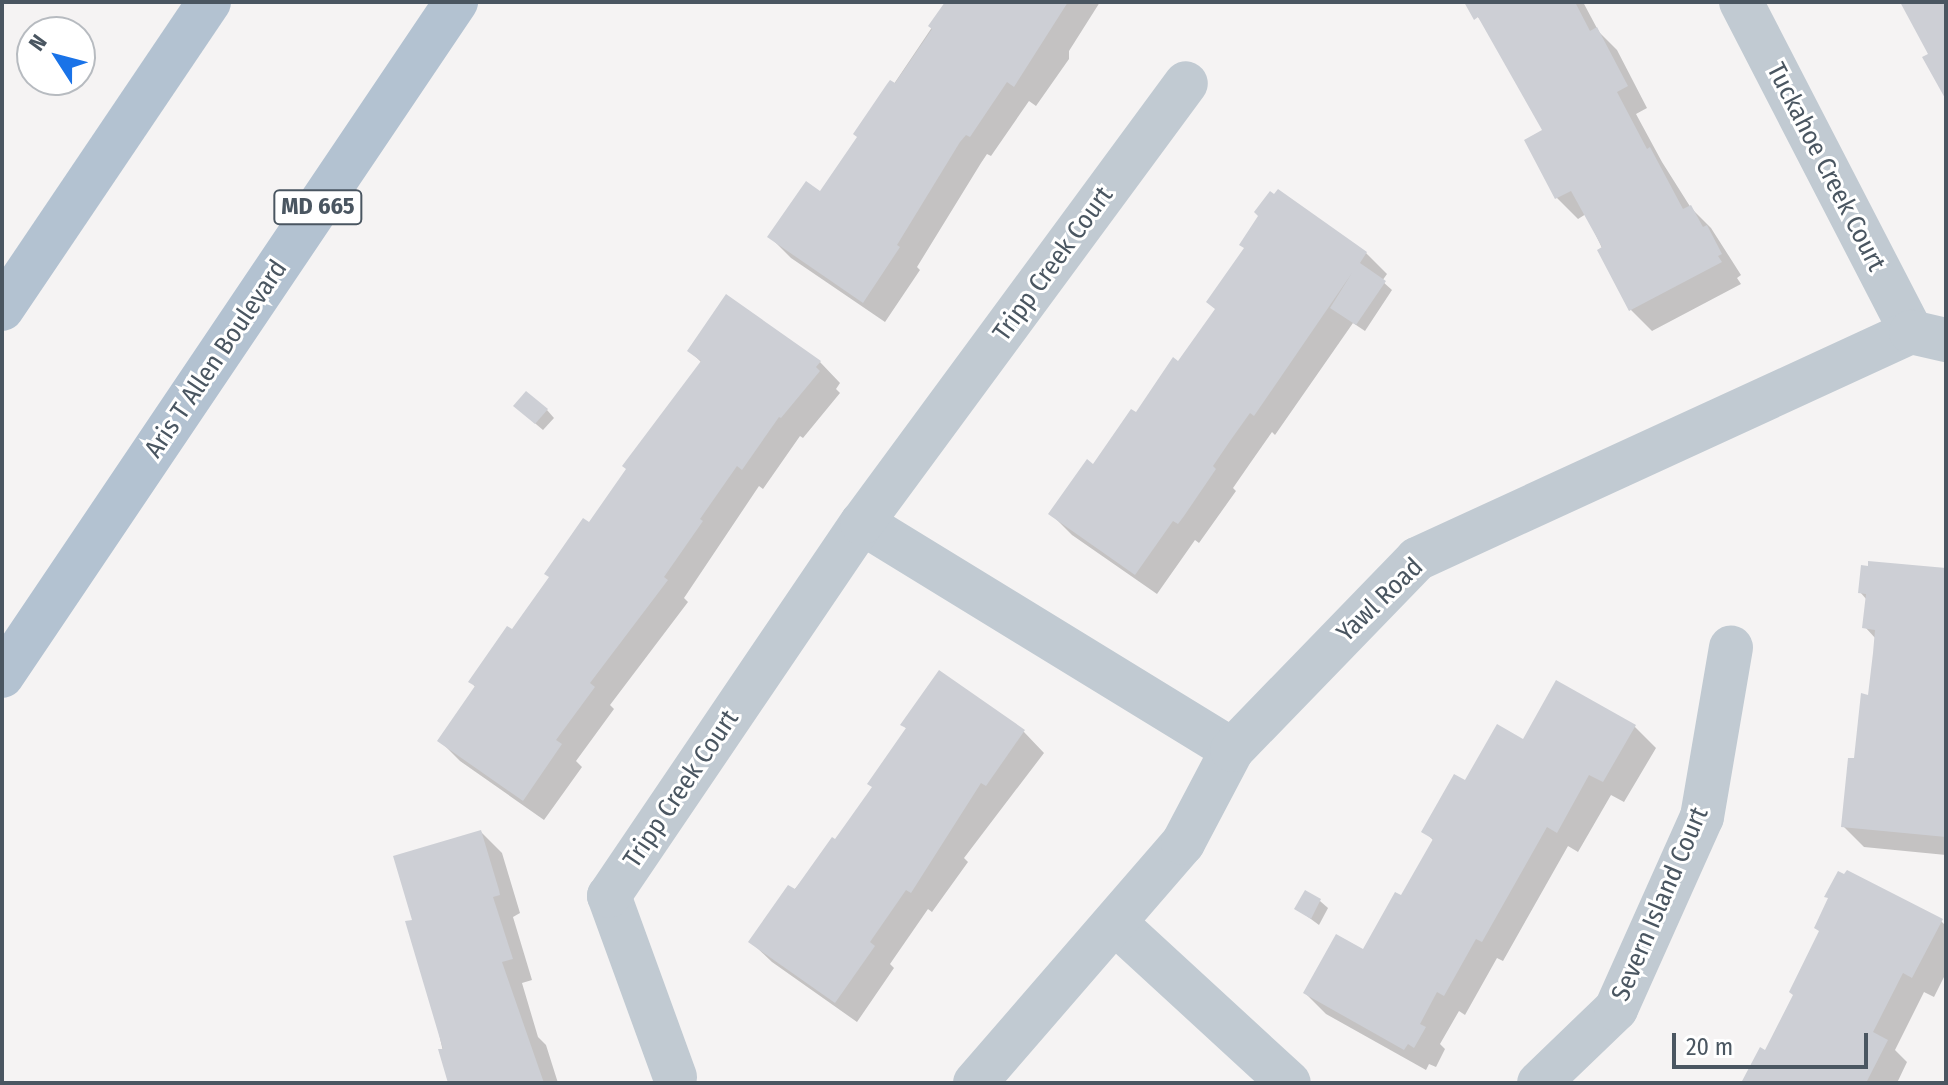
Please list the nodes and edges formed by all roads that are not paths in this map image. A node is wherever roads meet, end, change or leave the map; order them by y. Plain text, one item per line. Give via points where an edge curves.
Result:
1 (209, 2) edge
2 (456, 2) edge
3 (1741, 2) edge
4 (1186, 83) dead end
5 (2, 309) edge
6 (1929, 336) edge
7 (862, 523) junction
8 (1731, 647) dead end
9 (2, 676) edge
10 (1232, 750) junction
11 (1115, 923) junction
12 (675, 1077) dead end
13 (975, 1083) edge
14 (1289, 1083) edge
15 (1539, 1083) edge

1 - 5 main road
2 - 9 main road, Aris T Allen Boulevard / MD 665
3 - 6 street, Tuckahoe Creek Court
4 - 7 street, Tripp Creek Court
6 - 10 street, Yawl Road via 1417,559
7 - 10 street
7 - 12 street, Tripp Creek Court via 609,896
8 - 15 street, Severn Island Court via 1702,817 1616,1009
10 - 11 street, Yawl Road via 1183,843
11 - 13 street, Yawl Road
11 - 14 street

